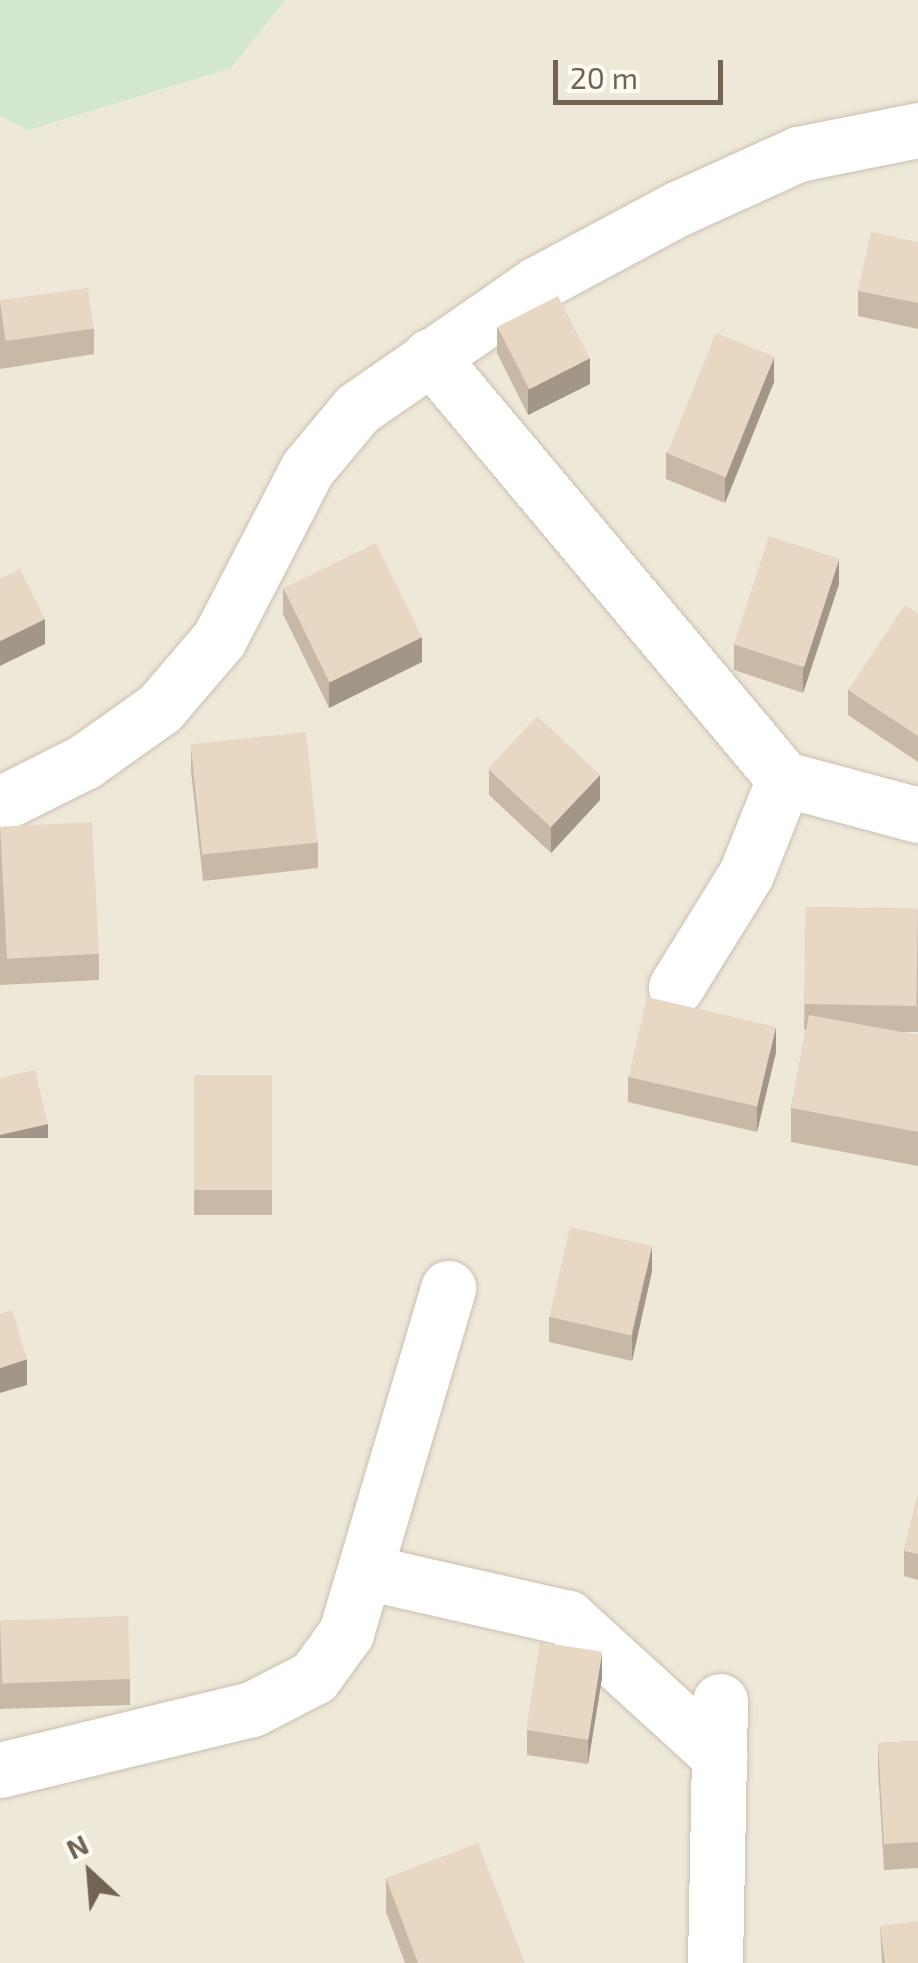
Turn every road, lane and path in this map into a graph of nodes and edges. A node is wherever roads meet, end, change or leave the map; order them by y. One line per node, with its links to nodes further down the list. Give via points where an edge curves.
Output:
1 (918, 130): 2 (street, via 798,154 677,209 537,284)
2 (430, 356): 3 (street); 4 (street, via 357,409 307,469 219,639 160,708 84,762)
3 (784, 779): 5 (street); 6 (street, via 746,874)
4 (0, 804)
5 (918, 815)
6 (676, 987)
7 (448, 1288): 8 (street)
8 (366, 1572): 10 (street, via 568,1618); 11 (street, via 346,1633 314,1677 252,1709)
9 (720, 1700): 10 (street)
10 (719, 1756): 12 (street)
11 (0, 1770)
12 (715, 1963)

